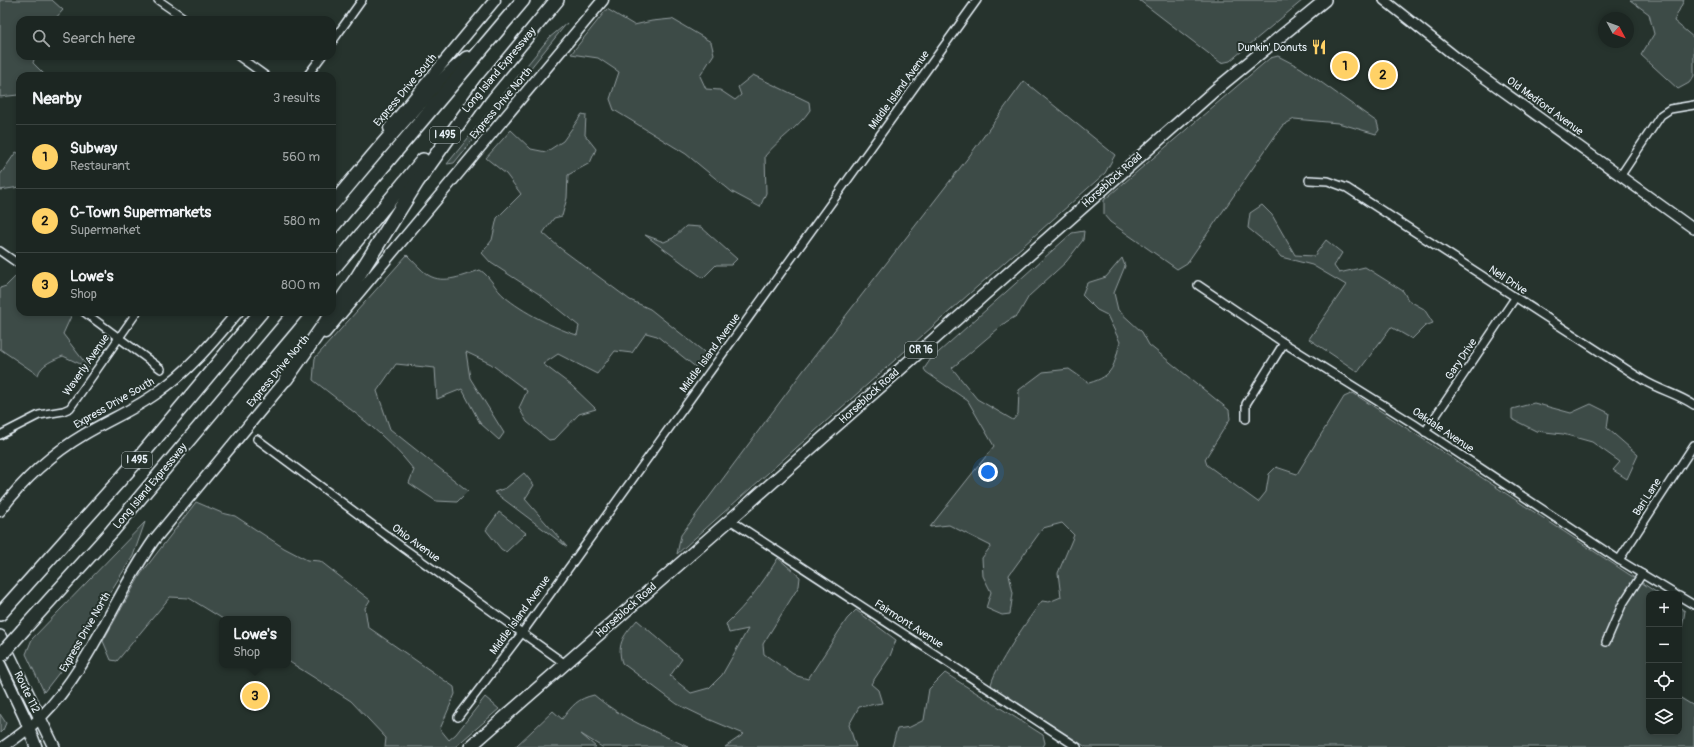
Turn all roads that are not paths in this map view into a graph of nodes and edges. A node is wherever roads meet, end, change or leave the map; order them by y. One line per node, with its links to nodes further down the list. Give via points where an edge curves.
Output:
1 (159, 0): 10 (street)
2 (362, 0): 12 (street)
3 (495, 0): 21 (main road, Express Drive South)
4 (523, 0): 11 (highway, I 495)
5 (557, 0): 17 (highway, Long Island Expressway / I 495)
6 (603, 0): 40 (main road, Express Drive North)
7 (977, 0): 55 (street, Middle Island Avenue)
8 (1325, 0): 48 (main road, Horseblock Road / CR 16, via 1202,100)
9 (1384, 0): 19 (street, Old Medford Avenue, via 1461,61)
10 (181, 16)
11 (497, 32): 22 (highway, via 442,81); 23 (highway, I 495)
12 (336, 36)
13 (244, 60): 15 (street)
14 (319, 60): 16 (street)
15 (260, 72)
16 (310, 72)
17 (486, 85): 27 (highway, Long Island Expressway / I 495); 30 (highway, via 417,182)
18 (1694, 105): 19 (street, via 1675,108 1661,115)
19 (1621, 175): 24 (street, Old Medford Avenue)
20 (1309, 180): 29 (street, Neil Drive, via 1328,181 1347,188)
21 (336, 191)
22 (336, 200)
23 (336, 222)
24 (1694, 229)
25 (0, 251): 26 (street)
26 (16, 263)
27 (336, 265)
28 (1198, 285): 38 (street, Oakdale Avenue)
29 (1515, 298): 41 (street, Neil Drive, via 1656,388); 43 (street, Gary Drive)
30 (336, 307)
31 (89, 316): 37 (street)
32 (134, 316): 37 (street, Waverly Avenue)
33 (235, 316): 47 (main road, Express Drive South, via 198,359 172,382 143,403 55,454 25,480)
34 (258, 316): 54 (highway, I 495, via 135,463)
35 (293, 316): 58 (highway, Long Island Expressway / I 495, bridge, via 112,531)
36 (330, 316): 40 (highway)
37 (118, 338): 39 (street); 44 (street, Waverly Avenue, via 70,408 39,415)
38 (1284, 343): 42 (street, via 1246,404); 43 (street, Oakdale Avenue)
39 (160, 369)
40 (286, 379): 62 (main road, Express Drive North, via 154,540 136,566 85,659)
41 (1694, 405)
42 (1246, 419)
43 (1425, 432): 49 (street, Oakdale Avenue)
44 (0, 435)
45 (257, 439): 55 (street, Ohio Avenue)
46 (1694, 445): 49 (street, Bari Lane)
47 (0, 511)
48 (730, 520): 59 (main road, Horseblock Road / CR 16); 68 (street, Fairmont Avenue)
49 (1619, 560): 50 (street, Oakdale Avenue)
50 (1642, 574): 51 (street, Oakdale Avenue); 57 (street, via 1622,605)
51 (1670, 591)
52 (1682, 598): 53 (street)
53 (1694, 605)
54 (0, 614)
55 (522, 633): 59 (street, Ohio Avenue); 61 (street, Middle Island Avenue)
56 (0, 636): 62 (main road, Route 112)
57 (1606, 642)
58 (0, 656)
59 (564, 663): 67 (main road, Horseblock Road / CR 16)
60 (0, 665): 63 (main road, Route 112)
61 (458, 717)
62 (40, 718): 63 (main road, Express Drive North); 66 (main road, Route 112)
63 (28, 728): 64 (main road, Express Drive North); 65 (main road, Route 112)
64 (3, 747)
65 (36, 747)
66 (54, 747)
67 (470, 747)
68 (1077, 747)

